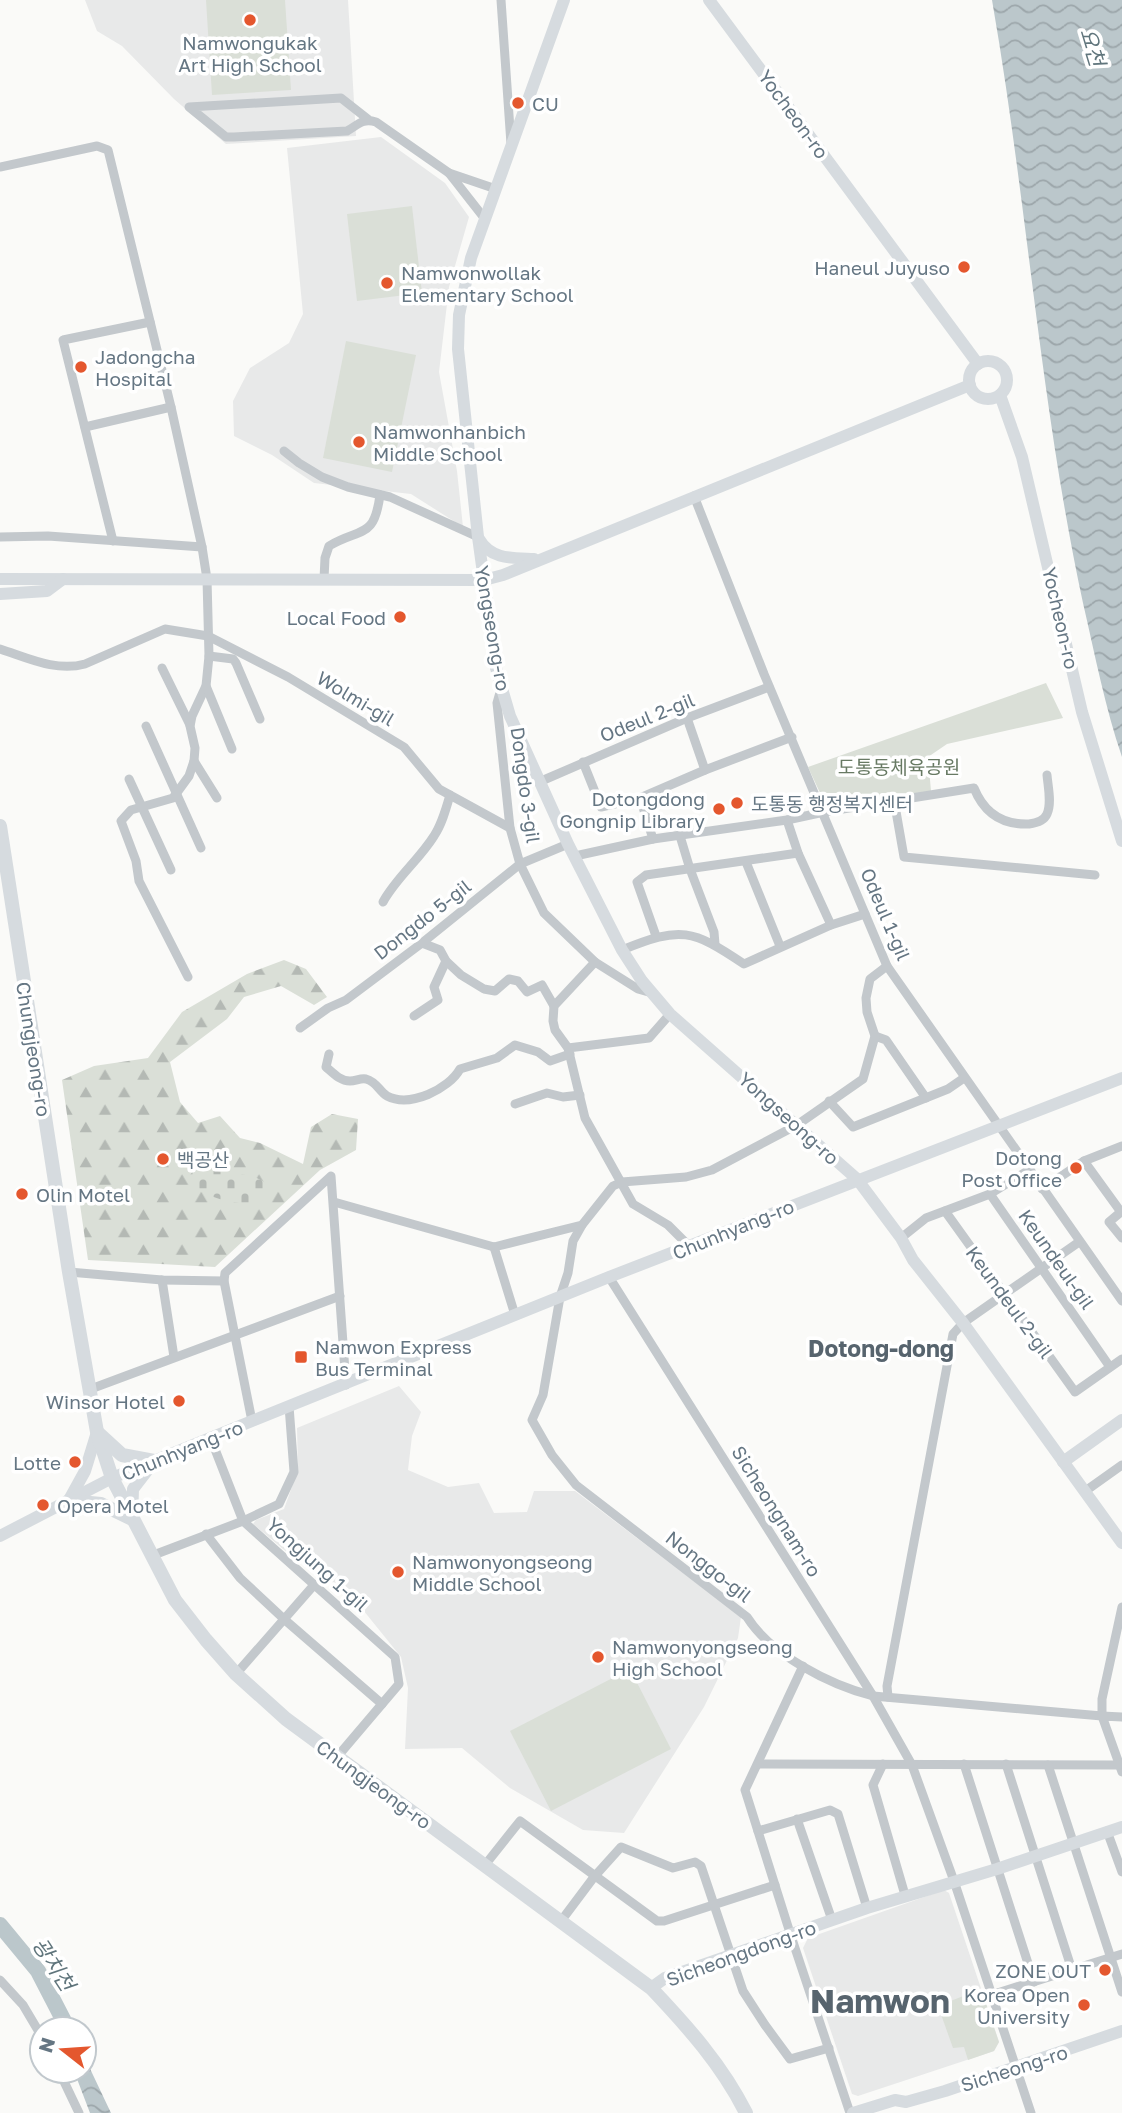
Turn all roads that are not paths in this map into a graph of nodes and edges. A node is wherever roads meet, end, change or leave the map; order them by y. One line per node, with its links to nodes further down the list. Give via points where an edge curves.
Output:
1 (501, 0): 5 (street)
2 (564, 0): 5 (street, Yongseong-ro)
3 (709, 0): 11 (street, Yocheon-ro)
4 (369, 120): 4 (street, via 341,98 190,107 226,136 234,137 347,131); 7 (street)
5 (511, 145): 8 (street, Yongseong-ro)
6 (0, 167): 10 (street, via 97,146 108,150)
7 (449, 173): 8 (street); 9 (street)
8 (496, 189): 9 (street, Yongseong-ro)
9 (485, 219): 20 (street, Yongseong-ro, via 463,289 458,349)
10 (150, 322): 14 (street); 15 (street, via 63,340)
11 (978, 364): 12 (street, via 970,373); 13 (street, Yocheon-ro, via 990,360 1006,371 1007,384)
12 (970, 385): 13 (street, via 982,398); 18 (street)
13 (999, 395): 63 (street, Yocheon-ro, via 1022,457 1082,712)
14 (171, 407): 15 (street); 22 (street)
15 (85, 427): 21 (street)
16 (284, 451): 17 (street, via 322,477)
17 (380, 495): 20 (street); 29 (street, via 374,523 328,546)
18 (694, 496): 23 (street); 37 (street, Odeul 1-gil)
19 (0, 537): 21 (street)
20 (478, 537): 23 (street, via 483,546 502,557); 30 (street, Yongseong-ro)
21 (113, 541): 22 (street)
22 (202, 547): 28 (street)
23 (538, 559): 30 (street)
24 (0, 570): 26 (street)
25 (0, 579): 26 (street)
26 (28, 579): 27 (street)
27 (63, 579): 28 (street); 31 (street, via 47,591)
28 (207, 579): 29 (street); 32 (street)
29 (324, 579): 30 (street)
30 (484, 580): 38 (street, Yongseong-ro)
31 (0, 594)
32 (208, 636): 33 (street, Wolmi-gil, via 165,629 72,668); 34 (street); 52 (street, Wolmi-gil, via 288,677 404,747 439,789)
33 (0, 649)
34 (209, 656): 36 (street); 39 (street, via 233,659)
35 (162, 668): 42 (street)
36 (206, 686): 42 (street); 44 (street)
37 (769, 687): 40 (street, Odeul 2-gil); 43 (street, Odeul 1-gil)
38 (501, 689): 50 (street, Yongseong-ro); 60 (street, Dongdo 3-gil, via 498,703)
39 (260, 719)
40 (687, 719): 46 (street, Odeul 2-gil); 47 (street)
41 (146, 726): 51 (street)
42 (190, 726): 45 (street)
43 (792, 737): 47 (street); 57 (street, Odeul 1-gil)
44 (232, 749)
45 (194, 761): 51 (street, via 190,776); 53 (street)
46 (583, 762): 50 (street, Odeul 2-gil); 54 (street, via 601,807)
47 (705, 770): 54 (street)
48 (1047, 775): 55 (street, Dongdo 5-gil, via 1047,815 1033,824 1002,821 980,803 974,788)
49 (129, 779): 56 (street)
50 (539, 782): 65 (street, Yongseong-ro)
51 (176, 793): 56 (street, via 165,802); 64 (street)
52 (450, 795): 60 (street, Wolmi-gil); 72 (street, via 434,837)
53 (217, 798)
54 (640, 798): 62 (street)
55 (894, 800): 57 (street, Dongdo 5-gil); 71 (street, via 904,857)
56 (141, 808): 70 (street); 83 (street, via 121,821 139,881)
57 (824, 812): 58 (street, Dongdo 5-gil); 73 (street, Odeul 1-gil)
58 (787, 820): 61 (street, Dongdo 5-gil); 66 (street)
59 (0, 826): 117 (main road, Chungjeong-ro)
60 (510, 828): 68 (street, Dongdo 3-gil)
61 (680, 836): 62 (street, Dongdo 5-gil); 69 (street)
62 (653, 839): 65 (street, Dongdo 5-gil)
63 (1122, 841)
64 (201, 848)
65 (572, 850): 68 (street, Dongdo 5-gil); 79 (street, Yongseong-ro)
66 (798, 853): 67 (street); 74 (street)
67 (746, 862): 69 (street); 78 (street)
68 (520, 864): 76 (street, Dongdo 5-gil); 81 (street, Dongdo 3-gil, via 544,913)
69 (690, 869): 75 (street, via 646,875 637,882); 77 (street)
70 (171, 870)
71 (1095, 874)
72 (383, 902)
73 (865, 914): 74 (street); 82 (street, Odeul 1-gil)
74 (831, 925): 78 (street)
75 (656, 936): 77 (street, via 693,934); 79 (street)
76 (422, 943): 80 (street, via 440,950); 88 (street, Dongdo 5-gil)
77 (715, 944): 78 (street, via 744,964)
78 (780, 946)
79 (622, 950): 84 (street, Yongseong-ro)
80 (446, 961): 85 (street, via 484,989 495,991 509,979 518,981 527,992 542,985); 87 (street, via 434,987 438,1000)
81 (594, 962): 84 (street, Dongdo 3-gil); 85 (street)
82 (887, 966): 89 (street, via 870,979 866,998); 92 (street, Odeul 1-gil)
83 (187, 977)
84 (652, 993): 86 (street, Yongseong-ro)
85 (554, 1006): 90 (street, via 555,1030)
86 (670, 1014): 90 (street, via 649,1038); 98 (street, Yongseong-ro)
87 (414, 1016)
88 (300, 1028)
89 (875, 1036): 95 (street, via 886,1040); 96 (street, via 863,1079)
90 (569, 1051): 91 (street, via 550,1061 515,1045 496,1058 460,1069 454,1080 441,1088 397,1099 362,1078 342,1080 326,1067); 94 (street)
91 (329, 1054)
92 (964, 1078): 95 (street); 99 (street, Odeul 1-gil)
93 (1122, 1078): 99 (street, Chunhyang-ro)
94 (580, 1095): 97 (street, via 547,1093); 104 (street, via 585,1118)
95 (926, 1098): 96 (street, via 853,1127)
96 (829, 1101): 98 (street)
97 (514, 1104)
98 (797, 1125): 103 (street, Yongseong-ro); 104 (street, via 712,1170 686,1177)
99 (999, 1126): 102 (street, Keundeul-gil); 103 (street, Chunhyang-ro)
100 (1122, 1146): 101 (street)
101 (1084, 1161): 105 (street); 109 (street)
102 (1029, 1170): 105 (street, Keundeul-gil); 106 (street)
103 (858, 1179): 111 (street, Yongseong-ro); 114 (street, Chunhyang-ro)
104 (622, 1182): 110 (street, Nonggo-gil, via 613,1186); 114 (street, via 633,1204 668,1225)
105 (1042, 1189): 113 (street, Keundeul-gil)
106 (990, 1194): 108 (street); 116 (street, Keundeul-gil)
107 (334, 1202): 115 (street); 120 (street, via 331,1176 225,1273); 121 (street)
108 (946, 1211): 111 (street, via 926,1218); 122 (street, Keundeul 2-gil)
109 (1121, 1212): 112 (street, via 1109,1222)
110 (582, 1225): 115 (street); 123 (street, Nonggo-gil, via 573,1241)
111 (901, 1238): 126 (street, Yongseong-ro)
112 (1122, 1238)
113 (1079, 1242): 116 (street); 124 (street, Keundeul-gil)
114 (689, 1246): 118 (street, Chunhyang-ro)
115 (494, 1247): 125 (street)
116 (1042, 1268): 122 (street); 130 (street, Keundeul-gil)
117 (69, 1272): 119 (street); 132 (main road, Chungjeong-ro)
118 (609, 1277): 123 (street, Chunhyang-ro); 155 (street, Sicheongnam-ro)
119 (162, 1280): 120 (street); 128 (street)
120 (224, 1281): 127 (street, Chunhyang-ro)
121 (340, 1296): 127 (street); 131 (street)
122 (1005, 1296): 126 (street); 130 (street, Keundeul 2-gil, via 1075,1392)
123 (561, 1297): 125 (street, Chunhyang-ro); 153 (street, Nonggo-gil, via 543,1395 532,1420 552,1455 576,1485)
124 (1122, 1301)
125 (516, 1315): 131 (street, Chunhyang-ro)
126 (963, 1323): 139 (street, Yongseong-ro); 156 (street, via 953,1334)
127 (233, 1336): 128 (street); 135 (street, Chunhyang-ro)
128 (174, 1357): 132 (street)
129 (1122, 1359): 130 (street)
130 (1111, 1367)
131 (346, 1385): 133 (street, Chunhyang-ro)
132 (88, 1390): 136 (main road, Chungjeong-ro)
133 (289, 1406): 135 (street, Chunhyang-ro); 145 (street, via 294,1472 279,1504)
134 (1122, 1420): 139 (street)
135 (251, 1421): 137 (street, Chunhyang-ro)
136 (97, 1432): 138 (main road, via 122,1455); 141 (main road, Chungjeong-ro); 143 (street, via 85,1471)
137 (211, 1439): 138 (street, Chunhyang-ro); 145 (street, Yongjung 1-gil)
138 (154, 1461): 141 (street, Chunhyang-ro); 144 (street, via 133,1489)
139 (1063, 1462): 142 (street, Yongseong-ro)
140 (1120, 1470): 142 (street)
141 (112, 1479): 143 (street, Chunhyang-ro); 144 (main road, Chungjeong-ro)
142 (1084, 1492): 148 (street, Yongseong-ro)
143 (69, 1500): 144 (main road, via 101,1504); 147 (street, Chunhyang-ro)
144 (132, 1519): 149 (main road, Chungjeong-ro)
145 (243, 1521): 146 (street); 150 (street, Yongjung 1-gil)
146 (206, 1534): 149 (street); 152 (street, via 240,1578)
147 (0, 1536)
148 (1122, 1543)
149 (151, 1556): 154 (main road, Chungjeong-ro, via 175,1600)
150 (314, 1585): 152 (street); 157 (street, Yongjung 1-gil, via 395,1657 399,1684)
151 (1122, 1606): 158 (street)
152 (285, 1620): 154 (street); 157 (street)
153 (803, 1666): 155 (street, Nonggo-gil, via 846,1689); 161 (street)
154 (236, 1674): 160 (main road, Chungjeong-ro)
155 (873, 1696): 156 (street, Nonggo-gil); 165 (street, Sicheongnam-ro)
156 (888, 1698): 158 (street, Nonggo-gil)
157 (382, 1704): 160 (street, Yongjung 1-gil)
158 (1102, 1716): 159 (street, Nonggo-gil); 167 (street)
159 (1122, 1717)
160 (337, 1757): 174 (main road, Chungjeong-ro)
161 (758, 1764): 162 (street); 170 (street, via 745,1790)
162 (883, 1764): 165 (street); 180 (street, via 873,1785)
163 (964, 1764): 164 (street); 165 (street); 175 (street)
164 (1006, 1764): 166 (street); 173 (street)
165 (912, 1765): 178 (street, Sicheongnam-ro)
166 (1048, 1765): 167 (street); 172 (street)
167 (1121, 1769)
168 (797, 1819): 170 (street); 182 (street, via 830,1810 838,1814); 183 (street, Sicheongdong-ro)
169 (1122, 1827): 171 (street, Sicheongdong-ro)
170 (758, 1831): 179 (street)
171 (1107, 1831): 172 (street, Sicheongdong-ro); 176 (street)
172 (1074, 1842): 173 (street, Sicheongdong-ro); 188 (street)
173 (1035, 1856): 175 (street, Sicheongdong-ro); 189 (street)
174 (485, 1865): 177 (street, via 520,1821); 184 (main road, Chungjeong-ro)
175 (997, 1869): 178 (street, Sicheongdong-ro); 191 (street)
176 (1122, 1872)
177 (594, 1877): 181 (street, via 657,1921); 181 (street, via 621,1847 673,1868 695,1862 701,1866); 184 (street)
178 (954, 1881): 180 (street, Sicheongdong-ro); 194 (street, Sicheongnam-ro)
179 (775, 1885): 181 (street); 185 (street)
180 (905, 1895): 182 (street, Sicheongdong-ro)
181 (714, 1905): 187 (street)
182 (867, 1908): 183 (street, Sicheongdong-ro)
183 (832, 1920): 185 (street, Sicheongdong-ro)
184 (561, 1921): 192 (main road, Chungjeong-ro)
185 (790, 1936): 187 (street, Sicheongdong-ro); 197 (street)
186 (1122, 1954): 188 (street)
187 (732, 1955): 192 (street, Sicheongdong-ro, via 665,1978); 197 (street, via 743,1991 790,2059)
188 (1111, 1957): 189 (street); 193 (street)
189 (1072, 1970): 191 (street)
190 (0, 1980): 195 (street)
191 (1034, 1982): 194 (street)
192 (652, 1988): 202 (main road, Chungjeong-ro, via 694,2033)
193 (1122, 1992)
194 (991, 1995): 198 (street, Sicheongnam-ro)
195 (29, 2015)
196 (1122, 2031): 198 (street, Sicheong-ro)
197 (829, 2048): 203 (street)
198 (1017, 2067): 200 (street, Sicheong-ro); 204 (street, Sicheongnam-ro)
199 (66, 2085): 201 (street)
200 (902, 2108): 203 (street, Sicheong-ro, via 895,2100)
201 (79, 2113)
202 (746, 2113)
203 (852, 2113)
204 (1031, 2113)

